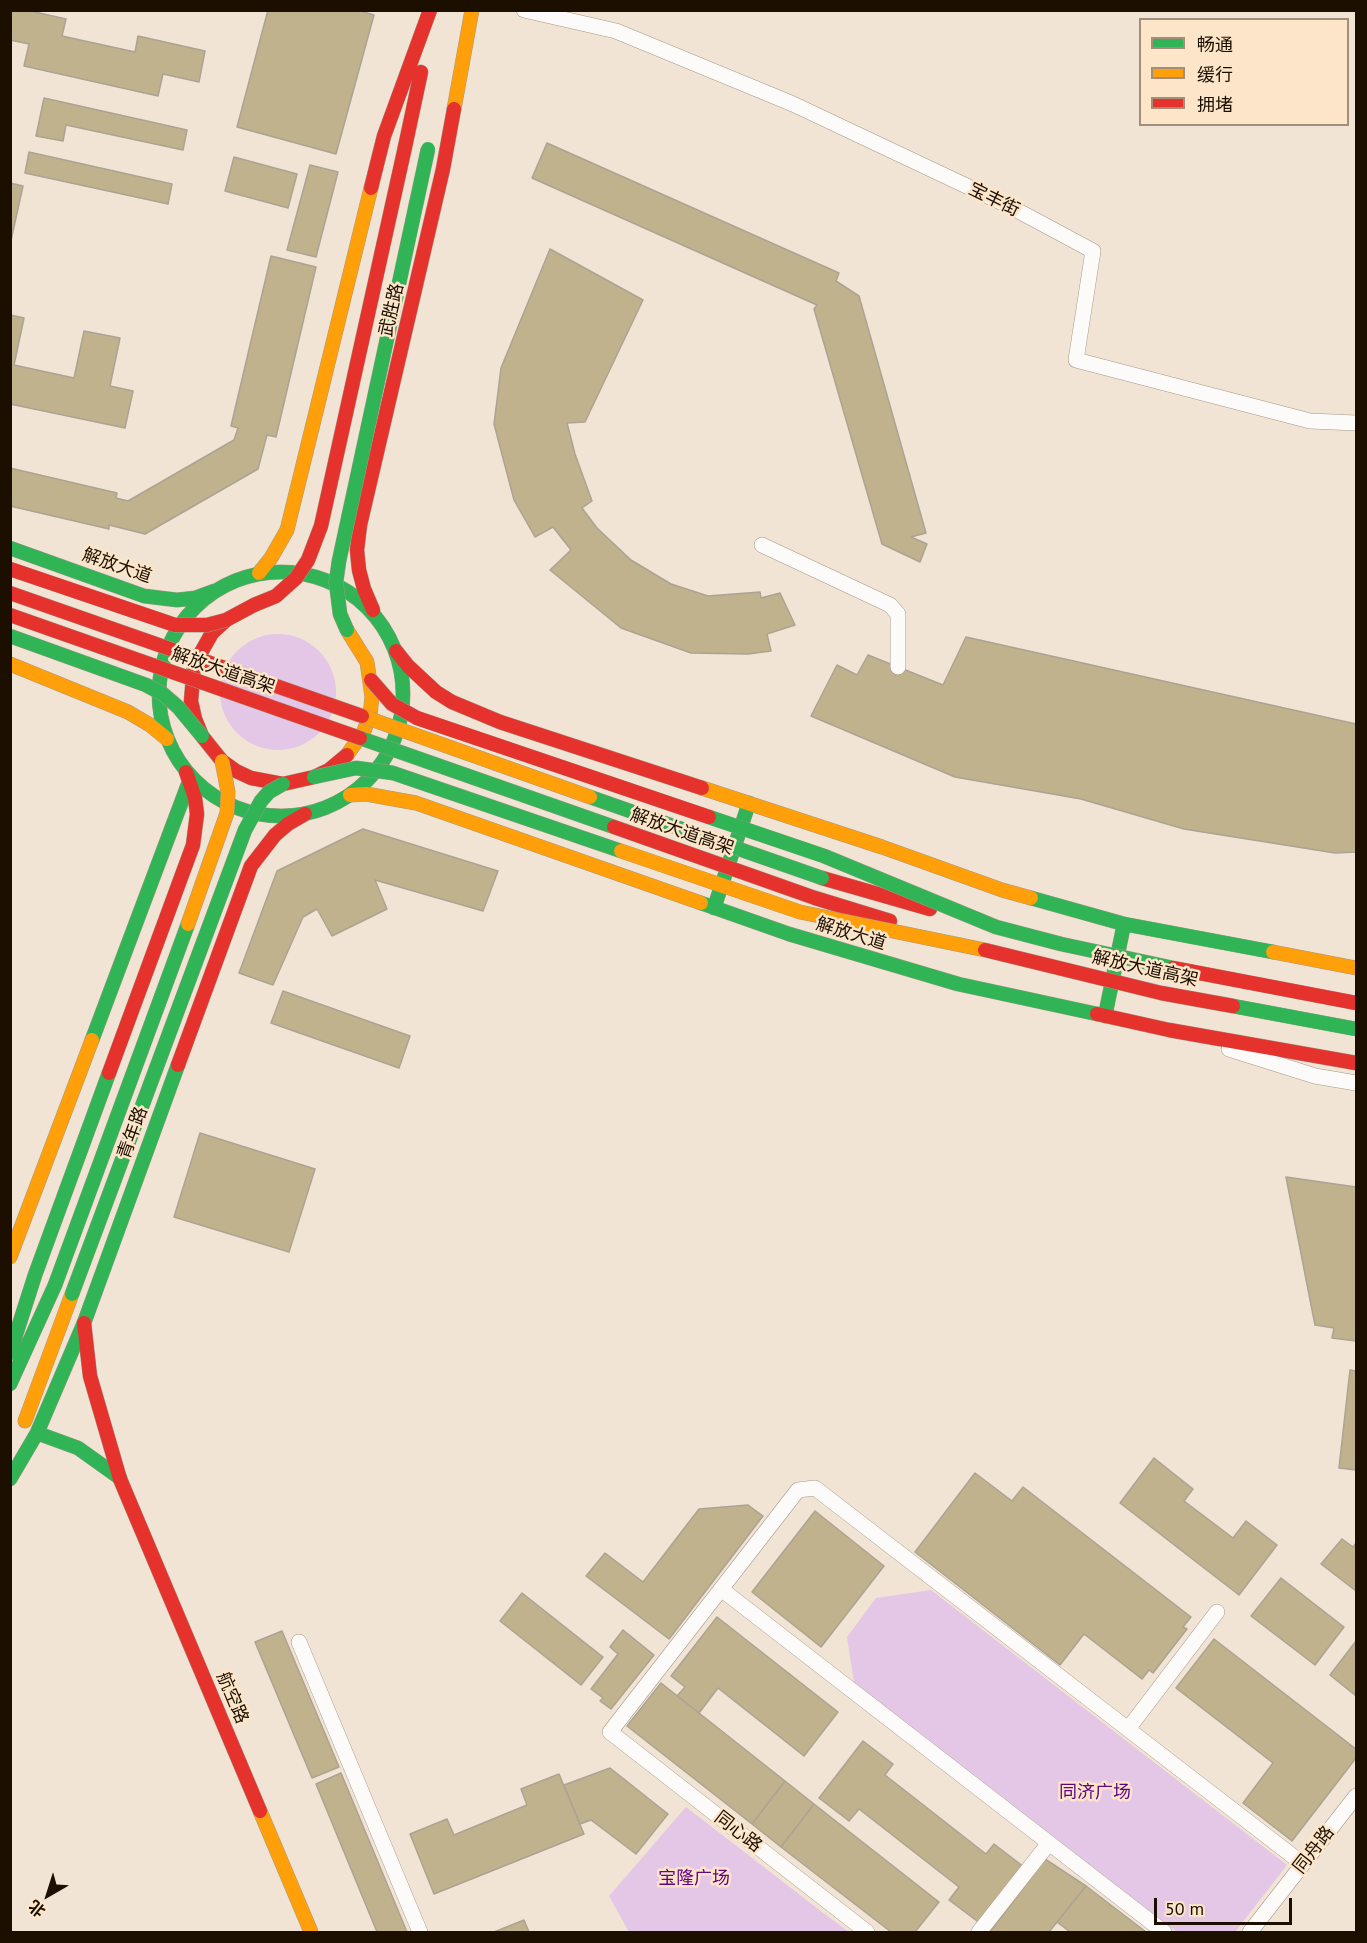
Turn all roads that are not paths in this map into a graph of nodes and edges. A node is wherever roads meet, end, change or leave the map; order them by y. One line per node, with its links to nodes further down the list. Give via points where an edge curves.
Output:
1 (432, 10): 10 (main road, via 384,136 294,510 280,544); 15 (main road, bridge, via 321,526 296,578 286,588)
2 (472, 10): 4 (main road); 14 (main road, 武胜路, via 443,169 360,525 359,570)
3 (524, 10): 6 (street, 宝丰街, via 616,31 794,104 1011,207 1093,252 1076,360 1310,421)
4 (438, 117)
5 (430, 144): 20 (main road, bridge, via 336,582 340,614 367,662)
6 (1356, 423)
7 (762, 545): 19 (street, via 890,605 898,614)
8 (10, 548): 11 (main road, 解放大道, via 144,596 177,600)
9 (10, 569): 15 (main road, bridge, via 175,625 200,626)
10 (259, 573): 11 (main road); 14 (main road, via 296,572 318,577 358,598)
11 (214, 591): 22 (main road, via 184,619 163,661 160,715)
12 (10, 593): 32 (main road, 解放大道高架, bridge, via 822,878)
13 (10, 615): 33 (main road, 解放大道高架, bridge, via 815,898)
14 (375, 615): 17 (main road)
15 (226, 620): 21 (main road, bridge, via 202,648 190,683 193,710)
16 (10, 636): 21 (main road, bridge, via 147,685 178,707)
17 (396, 651): 27 (main road, via 404,692 397,735 377,771); 28 (main road, via 422,679 452,702 500,722)
18 (10, 664): 22 (main road, via 128,712)
19 (898, 667)
20 (371, 680): 25 (main road, bridge, via 370,715 364,731 343,759); 32 (main road, bridge, via 392,704 417,718 824,856)
21 (202, 736): 23 (main road)
22 (167, 738): 24 (main road)
23 (222, 761): 26 (main road, via 251,778); 44 (main road, bridge, via 228,792 222,831 54,1285)
24 (187, 776): 29 (main road, via 229,804 255,813); 41 (main road, via 170,837); 43 (main road, via 197,814 193,845)
25 (314, 777): 26 (main road); 33 (main road, bridge, via 356,768 393,773 800,912)
26 (283, 784): 46 (main road, bridge, via 261,801 245,830)
27 (350, 795): 29 (main road); 30 (main road, 解放大道, via 416,803)
28 (749, 803): 30 (main road); 31 (main road, via 1002,890)
29 (305, 814): 42 (main road, 青年路, via 275,835 244,882)
30 (714, 908): 36 (main road, 解放大道, via 947,981)
31 (1124, 924): 34 (main road); 36 (main road)
32 (996, 927): 35 (main road, 解放大道高架, bridge, via 1164,966)
33 (969, 946): 37 (main road, 解放大道高架, bridge, via 1161,993)
34 (1356, 968)
35 (1356, 1003)
36 (1104, 1016): 38 (main road, 解放大道)
37 (1356, 1029)
38 (1169, 1030): 39 (main road, 解放大道); 40 (street, via 1315,1076)
39 (1356, 1063)
40 (1356, 1083)
41 (10, 1257)
42 (84, 1323): 45 (main road, 青年路); 48 (main road, 航空路, via 90,1376)
43 (10, 1353)
44 (10, 1384)
45 (37, 1433): 47 (main road, 青年路); 48 (main road, 航空路, via 78,1448)
46 (10, 1460)
47 (10, 1479)
48 (120, 1479): 56 (main road, 航空路)
49 (721, 1589): 52 (street, via 798,1490 815,1488); 54 (street); 58 (street, 同心路, via 609,1732)
50 (1217, 1612): 52 (street)
51 (298, 1642): 57 (street)
52 (1128, 1729): 55 (street)
53 (1356, 1796): 55 (street, 同舟路)
54 (1049, 1843): 59 (street); 60 (street)
55 (1303, 1864): 61 (street, 同舟路)
56 (311, 1932)
57 (420, 1932)
58 (867, 1932)
59 (979, 1932)
60 (1164, 1932)
61 (1250, 1932)

